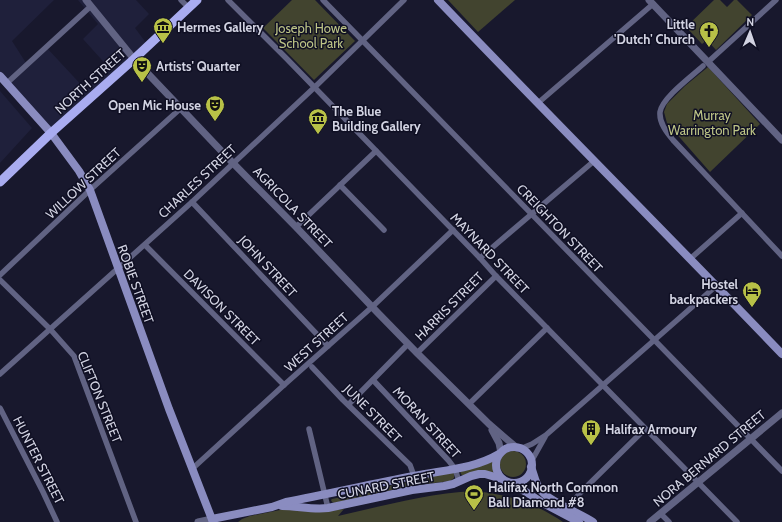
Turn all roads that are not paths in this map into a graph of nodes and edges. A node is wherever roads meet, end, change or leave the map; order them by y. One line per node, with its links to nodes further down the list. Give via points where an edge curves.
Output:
1 (86, 0): 10 (street, AGRICOLA STREET)
2 (181, 0): 11 (street)
3 (197, 0): 11 (main road, NORTH STREET)
4 (228, 0): 17 (street, MAYNARD STREET)
5 (323, 0): 12 (street, CREIGHTON STREET)
6 (404, 0): 12 (street, CHARLES STREET)
7 (438, 0): 18 (main road)
8 (776, 0): 14 (street)
9 (651, 2): 14 (street); 18 (street)
10 (91, 6): 13 (street, AGRICOLA STREET); 16 (street)
11 (188, 8): 13 (main road, NORTH STREET)
12 (363, 41): 17 (street, CHARLES STREET); 30 (street, CREIGHTON STREET)
13 (134, 59): 19 (street, AGRICOLA STREET); 20 (main road, NORTH STREET)
14 (706, 64): 21 (street); 29 (street, via 663,105 660,113 662,124 665,131 694,164)
15 (0, 76): 16 (main road, ROBIE STREET)
16 (7, 83): 20 (main road, ROBIE STREET)
17 (314, 87): 22 (street, MAYNARD STREET); 24 (street, CHARLES STREET)
18 (538, 103): 23 (main road)
19 (181, 108): 24 (street, AGRICOLA STREET); 27 (street, WILLOW STREET)
20 (51, 133): 25 (main road, NORTH STREET); 27 (main road, ROBIE STREET)
21 (782, 140)
22 (376, 151): 26 (street); 33 (street, MAYNARD STREET)
23 (594, 161): 30 (street); 37 (main road)
24 (233, 163): 28 (street, CHARLES STREET); 31 (street, AGRICOLA STREET)
25 (1, 179)
26 (340, 185): 31 (street); 32 (street)
27 (90, 190): 38 (main road, ROBIE STREET); 39 (street, WILLOW STREET)
28 (192, 202): 34 (street, CHARLES STREET); 48 (street, JOHN STREET)
29 (742, 214): 35 (street); 37 (street)
30 (531, 215): 36 (street); 46 (street, CREIGHTON STREET)
31 (296, 227): 43 (street, AGRICOLA STREET)
32 (384, 230)
33 (453, 230): 36 (street, MAYNARD STREET); 43 (street, WEST STREET)
34 (145, 245): 38 (street, CHARLES STREET); 54 (street, DAVISON STREET)
35 (782, 256)
36 (480, 258): 40 (street, MAYNARD STREET)
37 (690, 259): 42 (main road)
38 (118, 268): 45 (street, CHARLES STREET); 69 (main road, ROBIE STREET)
39 (0, 275)
40 (496, 276): 44 (street, MAYNARD STREET); 49 (street, HARRIS STREET)
41 (0, 280): 45 (street, CLIFTON STREET)
42 (716, 286): 46 (street); 50 (main road)
43 (372, 307): 47 (street, AGRICOLA STREET); 48 (street, WEST STREET)
44 (547, 328): 55 (street, MAYNARD STREET); 57 (street)
45 (50, 329): 52 (street, CHARLES STREET); 83 (street, CLIFTON STREET, via 74,356)
46 (654, 340): 55 (street); 64 (street, CREIGHTON STREET)
47 (408, 344): 49 (street, AGRICOLA STREET); 53 (street)
48 (328, 346): 54 (street, WEST STREET)
49 (417, 353): 57 (street, AGRICOLA STREET)
50 (782, 354)
51 (312, 367): 56 (street, JUNE STREET)
52 (0, 374)
53 (373, 380): 56 (street); 68 (street, MORAN STREET)
54 (284, 386): 69 (street, WEST STREET)
55 (603, 386): 62 (street, MAYNARD STREET); 63 (street)
56 (348, 404): 71 (street, JUNE STREET, via 410,465)
57 (469, 404): 60 (street, AGRICOLA STREET)
58 (0, 408): 82 (street, HUNTER STREET)
59 (782, 413): 64 (street, NORA BERNARD STREET)
60 (489, 424): 65 (street, AGRICOLA STREET); 66 (street, AGRICOLA STREET, via 499,443)
61 (309, 429): 75 (street)
62 (645, 429): 74 (street, MAYNARD STREET); 78 (street, via 580,493)
63 (546, 435): 65 (street, via 532,444); 67 (street)
64 (751, 439): 70 (street, CREIGHTON STREET); 74 (street, NORA BERNARD STREET)
65 (518, 448): 66 (main road, via 505,449); 67 (main road, via 529,456)
66 (500, 454): 68 (main road, CUNARD STREET, via 484,462); 73 (main road, via 496,467 499,476)
67 (531, 464): 73 (main road, via 526,479 518,483); 78 (main road, via 543,493)
68 (455, 468): 71 (main road, CUNARD STREET); 72 (street, MORAN STREET)
69 (192, 469): 81 (main road, ROBIE STREET)
70 (782, 471)
71 (414, 476): 75 (main road, CUNARD STREET)
72 (459, 481): 73 (main road, CUNARD STREET, via 479,474); 77 (main road, CUNARD STREET)
73 (505, 481): 86 (main road, CUNARD STREET)
74 (698, 483): 80 (street, NORA BERNARD STREET); 90 (street, MAYNARD STREET)
75 (325, 494): 76 (main road, CUNARD STREET); 77 (street)
76 (272, 507): 77 (main road, CUNARD STREET); 79 (main road, CUNARD STREET)
77 (328, 508)
78 (569, 508): 87 (main road)
79 (241, 513): 81 (main road, CUNARD STREET); 85 (main road)
80 (661, 514): 88 (street, NORA BERNARD STREET); 89 (street)
81 (213, 520): 84 (street, CUNARD STREET)
82 (57, 522)
83 (136, 522)
84 (198, 522)
85 (233, 522)
86 (579, 522)
87 (593, 522)
88 (650, 522)
89 (669, 522)
90 (737, 522)

